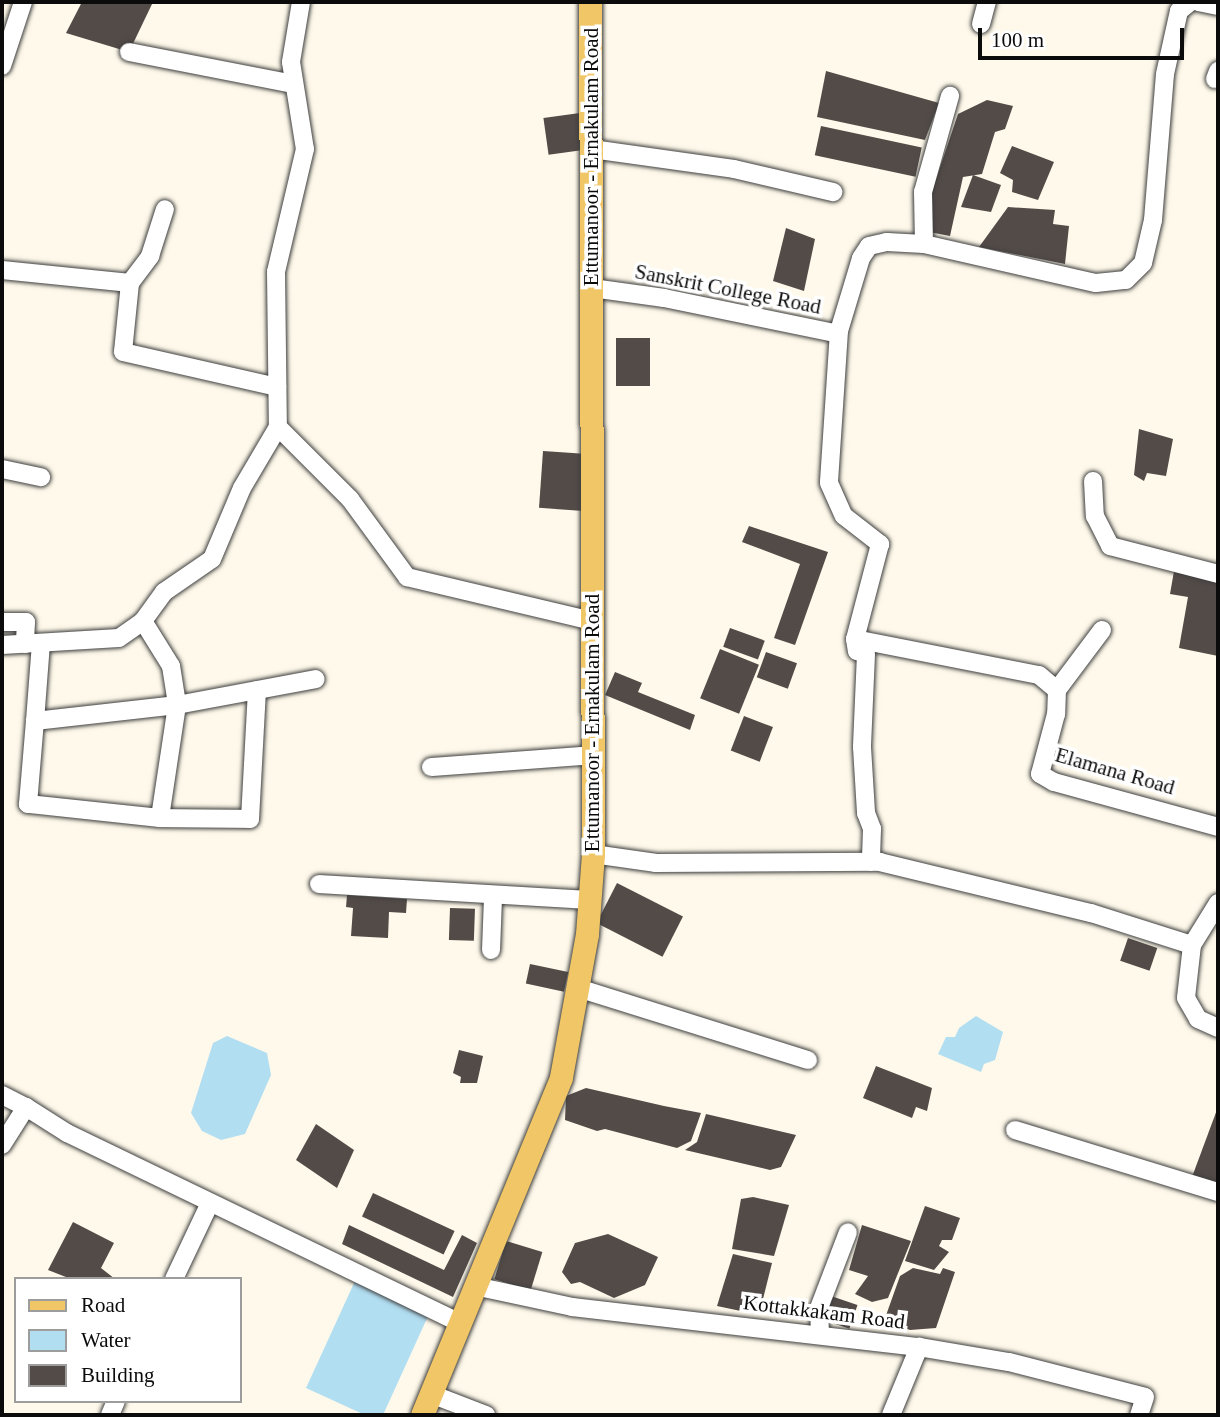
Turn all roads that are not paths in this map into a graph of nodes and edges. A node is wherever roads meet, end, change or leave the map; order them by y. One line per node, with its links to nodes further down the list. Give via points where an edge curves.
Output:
1 (23, 2): 9 (street)
2 (301, 2): 12 (street, via 291,62)
3 (590, 2): 14 (main road, Ettumanoor - Ernakulam Road)
4 (987, 2): 8 (street)
5 (1190, 2): 17 (street, Sanskrit College Road, via 1179,11 1166,74 1153,220 1143,263 1126,280 1096,283)
6 (1199, 2): 7 (street)
7 (1218, 6)
8 (981, 24)
9 (6, 36): 11 (street)
10 (129, 52): 12 (street)
11 (2, 66)
12 (293, 84): 22 (street, via 305,149 276,272)
13 (950, 96): 17 (street, via 923,192)
14 (593, 149): 15 (street, via 733,169); 20 (main road, Ettumanoor - Ernakulam Road)
15 (832, 192)
16 (165, 209): 19 (street, via 150,256)
17 (924, 244): 21 (street, Sanskrit College Road, via 869,246)
18 (2, 270): 19 (street)
19 (130, 283): 22 (street, via 123,352)
20 (592, 288): 21 (street, Sanskrit College Road); 29 (main road, Ettumanoor - Ernakulam Road)
21 (839, 331): 32 (street, via 829,483 844,516 880,544)
22 (277, 387): 23 (street)
23 (278, 427): 28 (street, via 242,488 212,559 164,592); 29 (street, via 350,499 407,578)
24 (2, 469): 25 (street)
25 (41, 477)
26 (1093, 481): 27 (street, via 1095,516 1110,546)
27 (1218, 574)
28 (143, 621): 33 (street, via 119,638); 38 (street, via 171,666)
29 (592, 621): 40 (main road, Ettumanoor - Ernakulam Road)
30 (2, 622): 33 (street, via 26,622)
31 (1102, 630): 37 (street)
32 (855, 639): 37 (street, via 1039,675); 45 (street, via 857,651 866,654 862,747 866,813 872,829)
33 (33, 644): 34 (street); 39 (street)
34 (2, 645)
35 (316, 679): 36 (street)
36 (257, 690): 38 (street); 42 (street, via 250,820)
37 (1057, 690): 43 (street, Elamana Road, via 1056,715 1040,774 1054,782)
38 (177, 705): 39 (street); 42 (street)
39 (35, 721): 42 (street, via 28,804)
40 (593, 755): 41 (street); 44 (main road, Ettumanoor - Ernakulam Road)
41 (432, 767)
42 (160, 818)
43 (1218, 827)
44 (593, 854): 45 (street, via 656,863); 48 (main road, Ettumanoor - Ernakulam Road)
45 (871, 862): 50 (street, via 1091,913)
46 (319, 884): 47 (street)
47 (493, 898): 48 (street); 51 (street)
48 (589, 900): 52 (main road, Ettumanoor - Ernakulam Road)
49 (1218, 903): 50 (street)
50 (1192, 945): 53 (street, via 1186,998 1198,1019)
51 (491, 950)
52 (578, 988): 54 (street); 63 (main road, Ettumanoor - Ernakulam Road, via 561,1077)
53 (1218, 1028)
54 (808, 1060)
55 (2, 1095): 56 (street)
56 (26, 1107): 58 (street); 60 (street, via 67,1133)
57 (1015, 1130): 59 (street)
58 (2, 1145)
59 (1218, 1192)
60 (210, 1203): 62 (street); 64 (street)
61 (848, 1232): 65 (street, via 819,1308)
62 (175, 1277)
63 (475, 1286): 64 (main road, Ettumanoor - Ernakulam Road); 65 (street, Kottakkakam Road, via 572,1307)
64 (460, 1323): 67 (main road, Ettumanoor - Ernakulam Road)
65 (820, 1335): 66 (street, Kottakkakam Road)
66 (919, 1347): 70 (street); 71 (street, Kottakkakam Road, via 1009,1363 1145,1397)
67 (431, 1394): 68 (main road, Ettumanoor - Ernakulam Road); 69 (street)
68 (422, 1415)
69 (486, 1415)
70 (891, 1415)
71 (1139, 1415)

